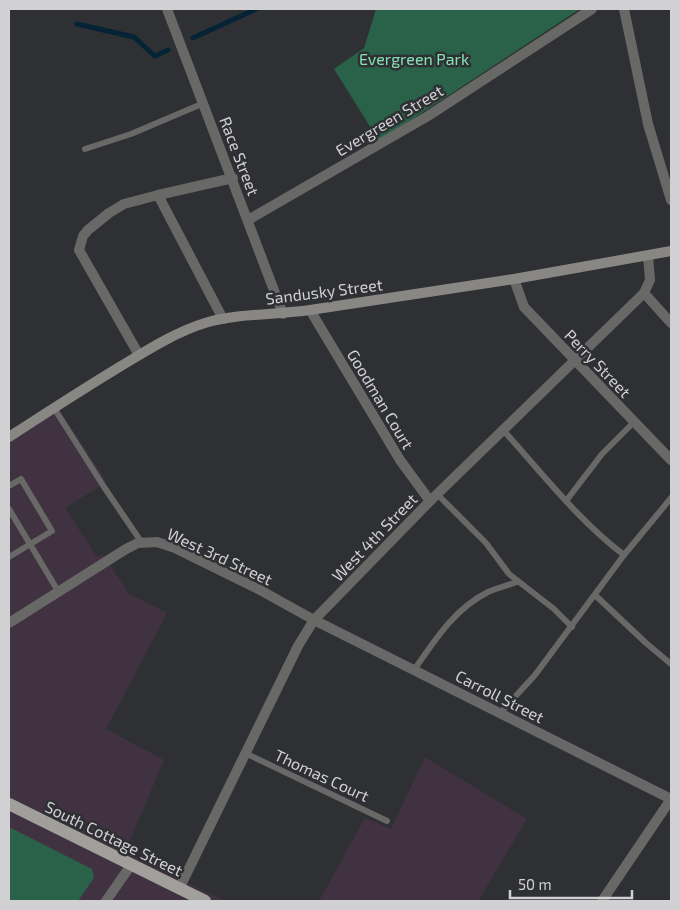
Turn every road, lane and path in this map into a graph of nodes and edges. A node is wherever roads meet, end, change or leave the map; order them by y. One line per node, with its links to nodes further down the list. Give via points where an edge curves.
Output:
1 (167, 9): 4 (street, Race Street)
2 (592, 9): 9 (street, Evergreen Street, via 428,116)
3 (624, 9): 8 (street, via 648,124)
4 (204, 103): 5 (lane, via 131,134); 6 (street, Race Street)
5 (85, 149)
6 (233, 178): 7 (street); 9 (street, Race Street)
7 (158, 195): 16 (street); 18 (street, via 124,204 109,213 88,230 79,250)
8 (671, 200)
9 (248, 220): 15 (street, Race Street)
10 (671, 251): 11 (main road, Sandusky Street)
11 (648, 256): 12 (main road, Sandusky Street); 13 (street, via 650,280)
12 (514, 279): 14 (main road, Sandusky Street); 19 (street, Perry Street, via 524,307)
13 (644, 293): 17 (street); 19 (street, West 4th Street)
14 (310, 310): 15 (main road, Sandusky Street); 26 (street, Goodman Court, via 400,460)
15 (284, 314): 16 (main road, Sandusky Street)
16 (223, 319): 18 (main road, Sandusky Street, via 185,331)
17 (671, 323)
18 (139, 355): 20 (main road, Sandusky Street)
19 (575, 360): 21 (street, Perry Street); 22 (street, West 4th Street)
20 (54, 408): 23 (main road, Sandusky Street); 30 (lane)
21 (634, 422): 24 (street, Perry Street); 28 (lane, via 602,454)
22 (504, 430): 26 (street, West 4th Street); 28 (lane)
23 (9, 438)
24 (671, 460)
25 (9, 486): 31 (lane, via 21,479 52,531)
26 (433, 498): 34 (lane, via 486,543); 37 (street, West 4th Street)
27 (671, 498): 32 (lane)
28 (566, 501): 32 (lane)
29 (9, 509): 31 (lane)
30 (142, 543): 35 (street, West 3rd Street, via 126,548); 37 (street, West 3rd Street, via 158,542 175,548)
31 (29, 544): 33 (lane); 35 (lane)
32 (624, 555): 36 (lane)
33 (9, 557)
34 (517, 582): 39 (lane, via 554,609); 41 (lane, via 490,591 460,611)
35 (58, 591): 38 (street, West 3rd Street)
36 (595, 595): 39 (lane); 40 (lane)
37 (314, 620): 41 (street, Carroll Street); 43 (street, West 4th Street)
38 (9, 623)
39 (572, 627): 42 (lane)
40 (671, 664)
41 (414, 670): 42 (street, Carroll Street)
42 (500, 713): 44 (street, Carroll Street)
43 (245, 754): 46 (lane, Thomas Court); 48 (street, West 4th Street)
44 (671, 799): 51 (street)
45 (9, 804): 47 (main road, South Cottage Street)
46 (388, 821)
47 (131, 865): 48 (main road, South Cottage Street); 49 (street)
48 (179, 888): 50 (main road, South Cottage Street)
49 (106, 901)
50 (205, 901)
51 (602, 901)

